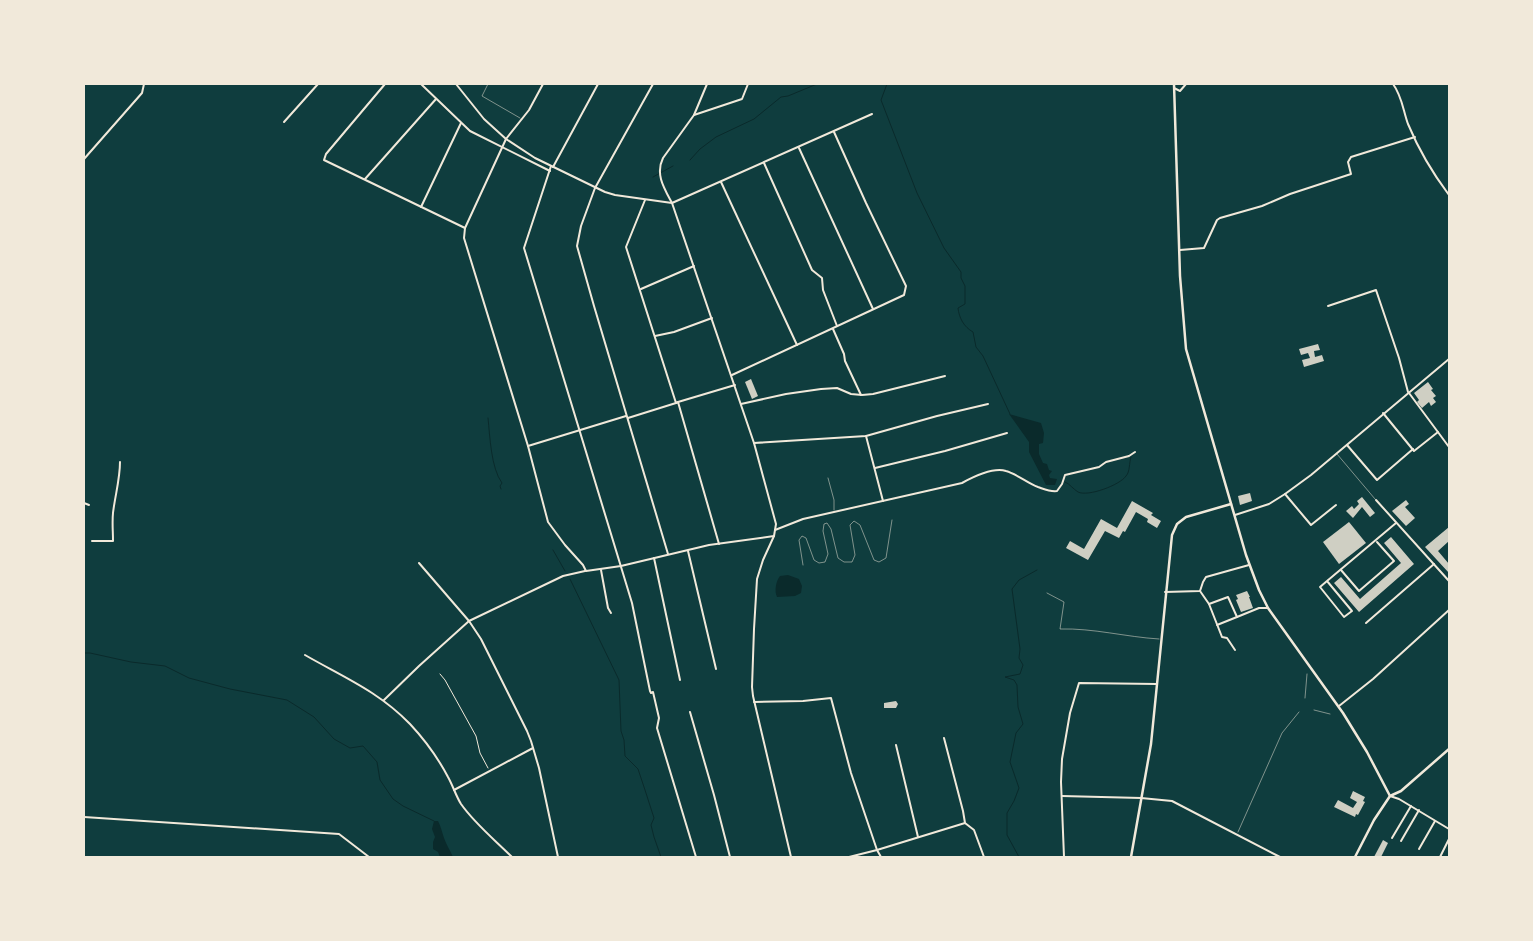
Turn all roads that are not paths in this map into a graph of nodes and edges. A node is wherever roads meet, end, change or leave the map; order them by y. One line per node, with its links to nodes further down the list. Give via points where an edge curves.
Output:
1 (144, 84): 29 (street, via 142,93)
2 (318, 84): 22 (street)
3 (385, 84): 33 (street, via 324,160)
4 (421, 84): 18 (street)
5 (456, 84): 26 (street, via 484,119)
6 (488, 84): 21 (lane, via 482,96)
7 (543, 84): 21 (street)
8 (598, 84): 31 (street)
9 (653, 84): 35 (street)
10 (707, 84): 20 (street)
11 (748, 84): 20 (street, via 742,99)
12 (1174, 84): 15 (main road)
13 (1186, 84): 16 (street)
14 (1393, 84): 25 (street)
15 (1174, 88): 16 (street); 17 (main road)
16 (1180, 91): 17 (street)
17 (1174, 97): 41 (main road)
18 (436, 99): 23 (street); 33 (street)
19 (872, 114): 24 (street)
20 (694, 115): 38 (street, via 660,165 662,183)
21 (522, 119): 26 (street)
22 (284, 122)
23 (461, 122): 27 (street, via 470,131); 39 (street)
24 (834, 132): 28 (street); 45 (street, via 906,286 904,296)
25 (1415, 137): 36 (street); 41 (street, via 1351,157 1348,162 1351,174 1220,218 1204,248)
26 (506, 139): 27 (street); 31 (street)
27 (502, 148): 32 (street); 40 (street)
28 (799, 148): 30 (street); 45 (street)
29 (84, 160)
30 (764, 163): 34 (street); 47 (street, via 812,270 822,278)
31 (552, 167): 32 (street); 35 (street)
32 (550, 171): 62 (street, via 524,248)
33 (365, 179): 39 (street)
34 (721, 182): 38 (street); 50 (street)
35 (595, 188): 37 (street); 61 (street, via 577,246)
36 (1449, 195)
37 (645, 200): 38 (street); 43 (street, via 626,247)
38 (672, 203): 42 (street)
39 (421, 207): 40 (street)
40 (465, 228): 68 (street, via 464,238)
41 (1180, 250): 80 (main road, via 1186,349)
42 (694, 266): 43 (street); 46 (street)
43 (640, 289): 49 (street)
44 (1328, 306): 55 (street, via 1376,290 1400,358)
45 (873, 310): 47 (street)
46 (712, 318): 49 (street); 52 (street)
47 (837, 326): 48 (street)
48 (833, 329): 50 (street); 56 (street)
49 (655, 336): 57 (street)
50 (797, 345): 52 (street)
51 (1449, 359): 55 (street)
52 (732, 375): 54 (street)
53 (944, 376): 56 (street)
54 (735, 385): 57 (street); 58 (street)
55 (1408, 392): 60 (street); 63 (street)
56 (862, 395): 58 (street, via 837,388 821,388)
57 (677, 402): 61 (street); 90 (street)
58 (741, 404): 66 (street)
59 (988, 404): 65 (street)
60 (1383, 413): 67 (street); 70 (street)
61 (627, 417): 62 (street); 92 (street)
62 (579, 430): 68 (street); 97 (street)
63 (1438, 432): 69 (street); 70 (street, via 1414,451)
64 (1007, 433): 74 (street)
65 (866, 436): 66 (street); 74 (street)
66 (754, 442): 86 (street)
67 (1347, 444): 70 (street, via 1377,480); 72 (street)
68 (528, 446): 100 (street, via 548,522)
69 (1449, 447)
70 (1412, 449)
71 (1135, 452): 78 (street, via 1099,467 1065,475 1062,484 1053,492 1001,470 976,474 962,483)
72 (1337, 453): 76 (street); 77 (lane)
73 (120, 462): 88 (street, via 113,540)
74 (875, 468): 78 (street)
75 (828, 478): 83 (lane)
76 (1285, 494): 81 (street, via 1311,525); 84 (street, via 1269,504)
77 (1376, 500): 85 (street)
78 (883, 501): 83 (street)
79 (84, 503): 82 (street)
80 (1231, 504): 84 (main road); 104 (main road, via 1189,516 1177,524 1171,539)
81 (1336, 504)
82 (89, 505)
83 (834, 511): 86 (street)
84 (1234, 515): 96 (main road)
85 (1396, 523): 89 (street); 95 (street)
86 (775, 530): 87 (street)
87 (774, 536): 90 (street); 122 (street, via 757,579)
88 (92, 541)
89 (1376, 541): 99 (street); 99 (street, via 1394,561 1359,591)
90 (719, 544): 91 (street)
91 (688, 550): 92 (street); 117 (street)
92 (668, 554): 93 (street)
93 (654, 558): 97 (street); 119 (street)
94 (419, 563): 111 (street)
95 (1434, 564): 102 (street); 112 (street)
96 (1249, 565): 103 (street, via 1206,577); 107 (main road)
97 (621, 566): 98 (street); 149 (street, via 650,691 660,718 657,728)
98 (601, 569): 100 (street); 109 (street)
99 (1341, 570): 101 (street)
100 (586, 571): 111 (street, via 563,576)
101 (1327, 581): 101 (street, via 1320,587 1344,618 1352,611)
102 (1449, 581)
103 (1200, 591): 104 (street); 106 (street)
104 (1165, 592): 114 (main road)
105 (1047, 593): 114 (lane, via 1064,602 1060,629)
106 (1209, 604): 110 (street, via 1228,596); 113 (street)
107 (1268, 608): 110 (street, via 1259,608); 123 (main road)
108 (1449, 610): 123 (street)
109 (611, 613)
110 (1237, 617): 113 (street)
111 (469, 621): 121 (street); 127 (street)
112 (1366, 623)
113 (1217, 625): 115 (street, via 1222,638 1227,638)
114 (1161, 640): 120 (main road)
115 (1235, 650)
116 (305, 655): 121 (street)
117 (716, 669)
118 (440, 674): 129 (street, via 476,736)
119 (680, 680)
120 (1157, 684): 131 (street, via 1078,682 1063,751); 133 (main road)
121 (384, 700): 130 (street, via 430,747)
122 (754, 702): 145 (street, via 831,698 851,773); 151 (street)
123 (1339, 706): 132 (main road)
124 (690, 712): 150 (street)
125 (944, 738): 138 (street)
126 (896, 745): 140 (street)
127 (534, 748): 130 (street); 148 (street)
128 (1449, 749): 132 (main road)
129 (488, 768)
130 (454, 790): 147 (street, via 469,814)
131 (1062, 796): 133 (street); 155 (street)
132 (1390, 796): 134 (street); 158 (main road)
133 (1141, 798): 156 (main road); 157 (street, via 1172,801)
134 (1411, 806): 135 (street); 141 (street)
135 (1419, 810): 137 (street); 143 (street)
136 (84, 817): 146 (street, via 339,834)
137 (1435, 820): 139 (street); 144 (street)
138 (965, 823): 140 (street); 154 (street, via 974,830)
139 (1449, 829)
140 (918, 837): 145 (street)
141 (1392, 838)
142 (1449, 839): 159 (street)
143 (1400, 841)
144 (1419, 849)
145 (877, 850): 152 (street); 153 (street)
146 (369, 857)
147 (512, 857)
148 (558, 857)
149 (696, 857)
150 (730, 857)
151 (790, 857)
152 (849, 857)
153 (881, 857)
154 (984, 857)
155 (1064, 857)
156 (1131, 857)
157 (1280, 857)
158 (1355, 857)
159 (1440, 857)

